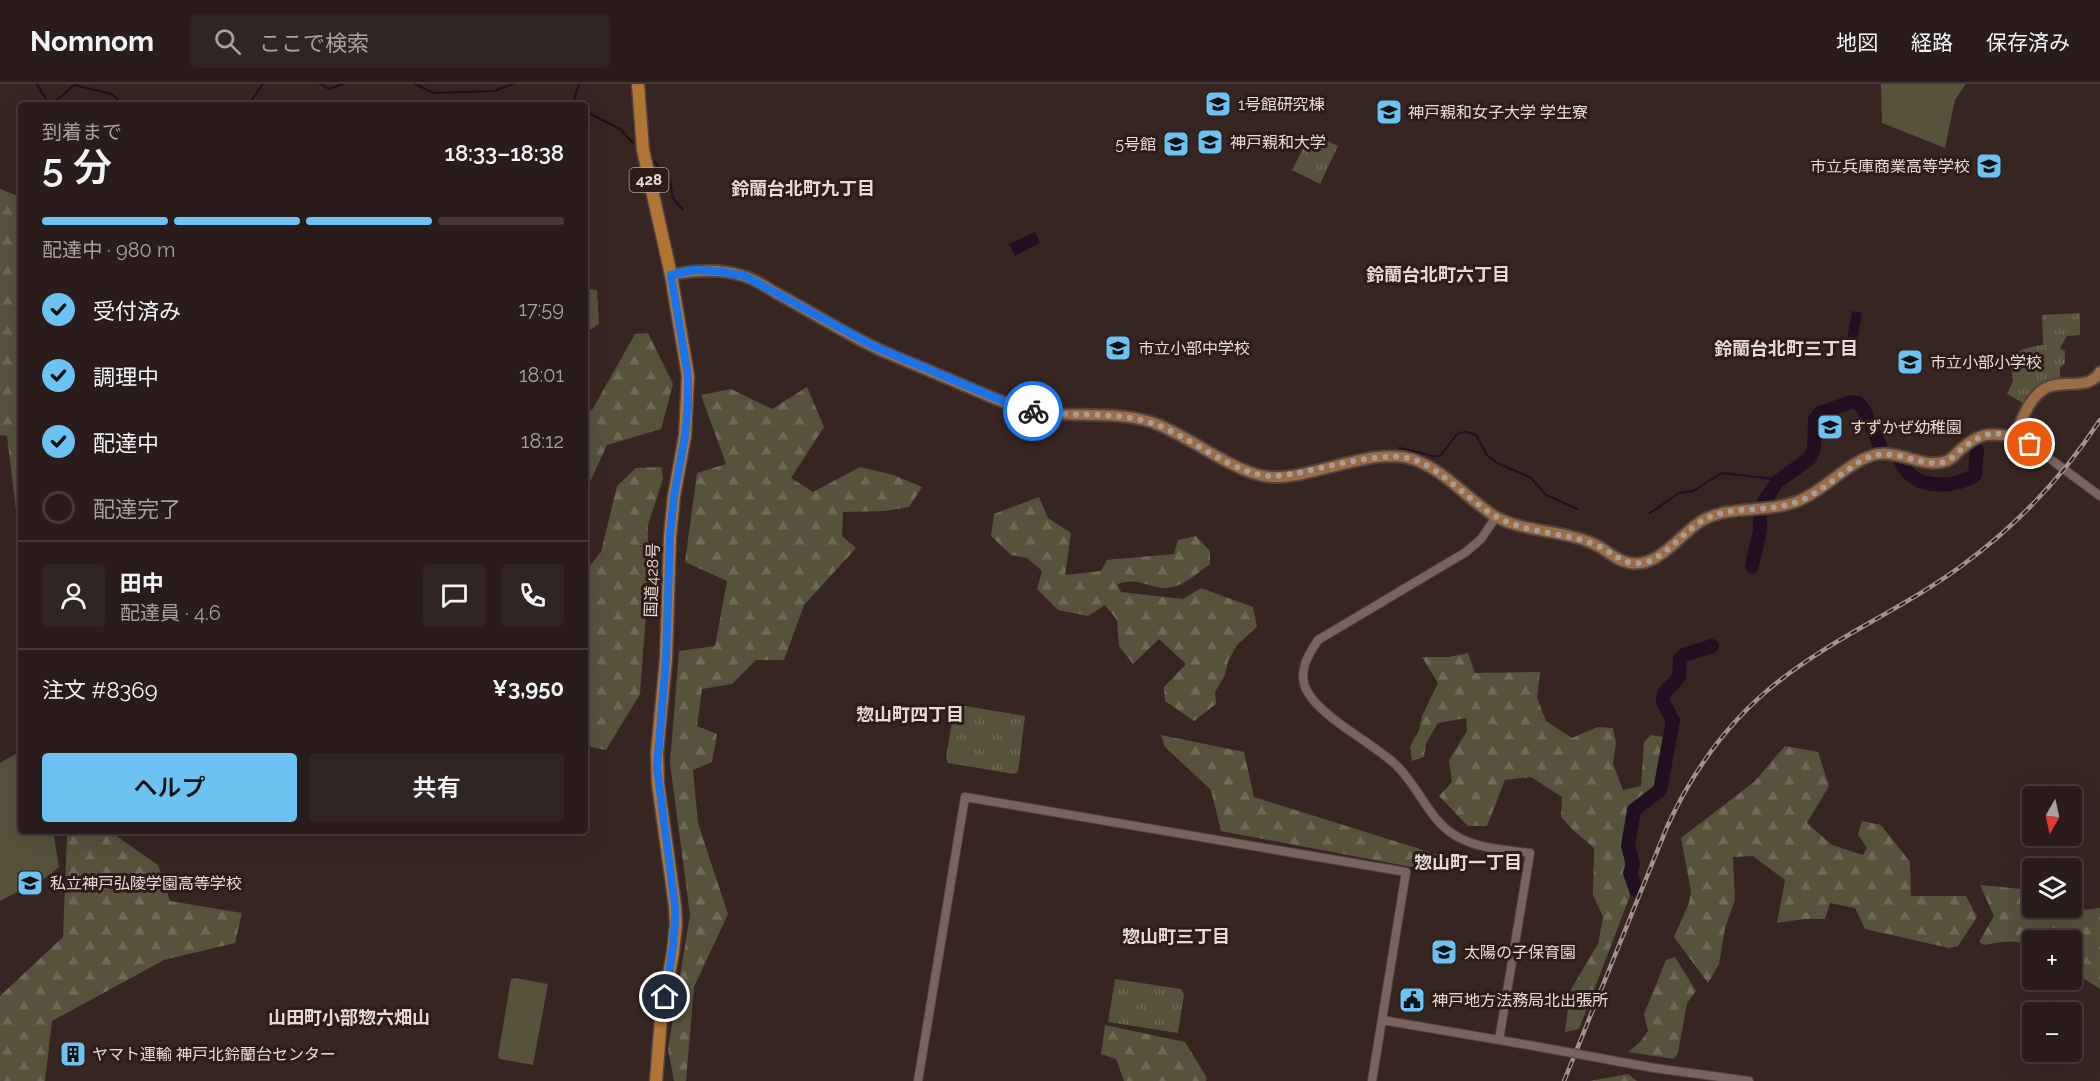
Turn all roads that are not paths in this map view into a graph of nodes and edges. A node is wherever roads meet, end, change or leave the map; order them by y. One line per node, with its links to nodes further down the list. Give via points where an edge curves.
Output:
1 (638, 84): 2 (highway, 国道428号 / 428, via 643,150)
2 (671, 275): 6 (main road, via 694,270 745,276 873,346 1017,407 1048,413 1112,415 1152,423 1250,473 1272,477 1386,457 1411,458 1431,467); 9 (highway, 国道428号 / 428, via 688,376 688,405 670,536 666,659 657,753 676,924 661,1018)
3 (2100, 372): 4 (main road, via 2087,383 2054,384 2043,390 2032,401)
4 (2013, 437): 5 (street, via 2030,444); 6 (main road, via 1982,435 1948,462 1928,462 1899,454 1863,459 1800,501 1706,518 1646,563 1630,563 1595,544)
5 (2100, 496)
6 (1496, 517): 8 (street, via 1466,552 1318,640 1307,656 1303,674 1306,690 1317,705 1395,764 1439,822 1457,837 1482,846 1530,853)
7 (1382, 1020): 8 (street); 10 (street, via 1406,872 965,797); 11 (street)
8 (1499, 1040): 12 (street, bridge)
9 (656, 1081)
10 (918, 1081)
11 (1372, 1081)
12 (1749, 1081)

